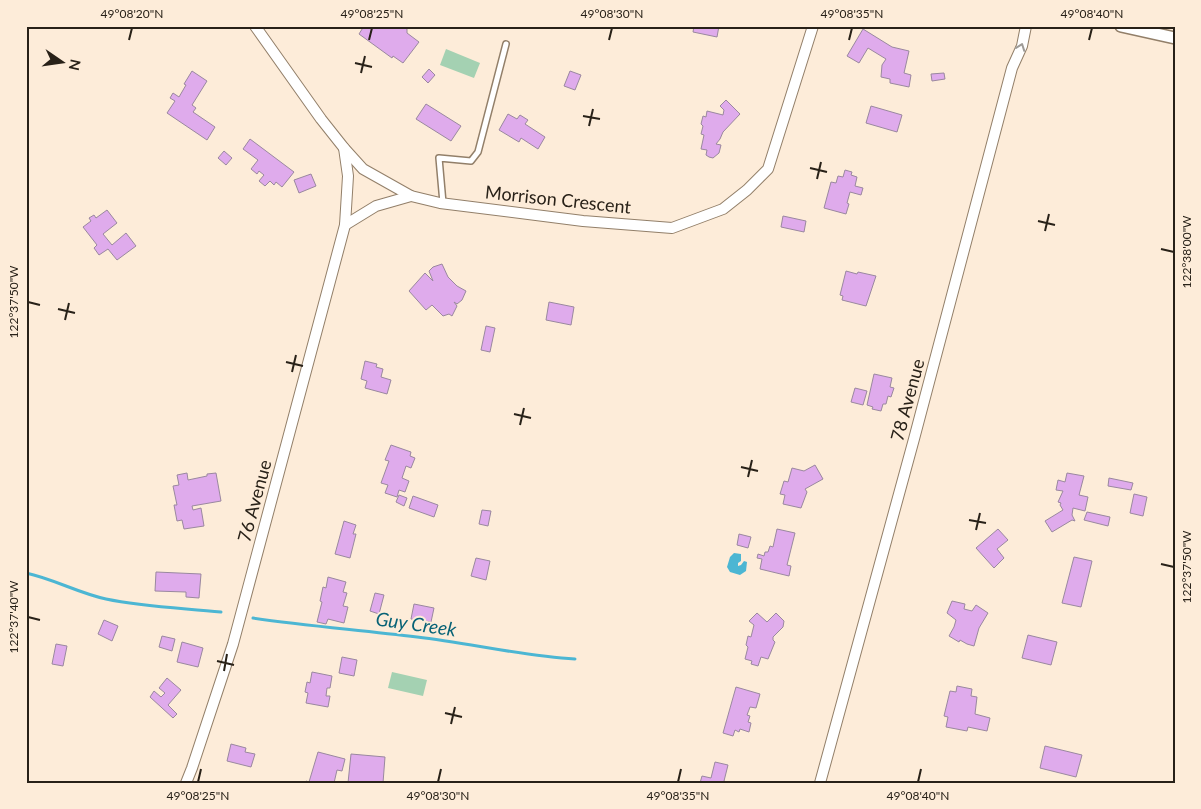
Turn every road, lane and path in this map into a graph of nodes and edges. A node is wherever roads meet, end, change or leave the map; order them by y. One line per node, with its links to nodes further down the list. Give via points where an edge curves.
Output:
1 (255, 26): 7 (street, Morrison Crescent)
2 (1026, 26): 12 (street, 78 Avenue, one-way to 2)
3 (1121, 26): 5 (street)
4 (812, 30): 9 (street, Morrison Crescent, via 768,169 723,208 672,228 582,221)
5 (1175, 38)
6 (506, 44): 9 (lane, via 474,159 440,158)
7 (344, 148): 8 (street, Morrison Crescent, via 364,169); 10 (street, 76 Avenue, via 348,176)
8 (411, 196): 9 (street, Morrison Crescent); 10 (street, via 376,206)
9 (443, 203)
10 (345, 225): 11 (street, 76 Avenue, via 236,636)
11 (186, 783)
12 (820, 783)

